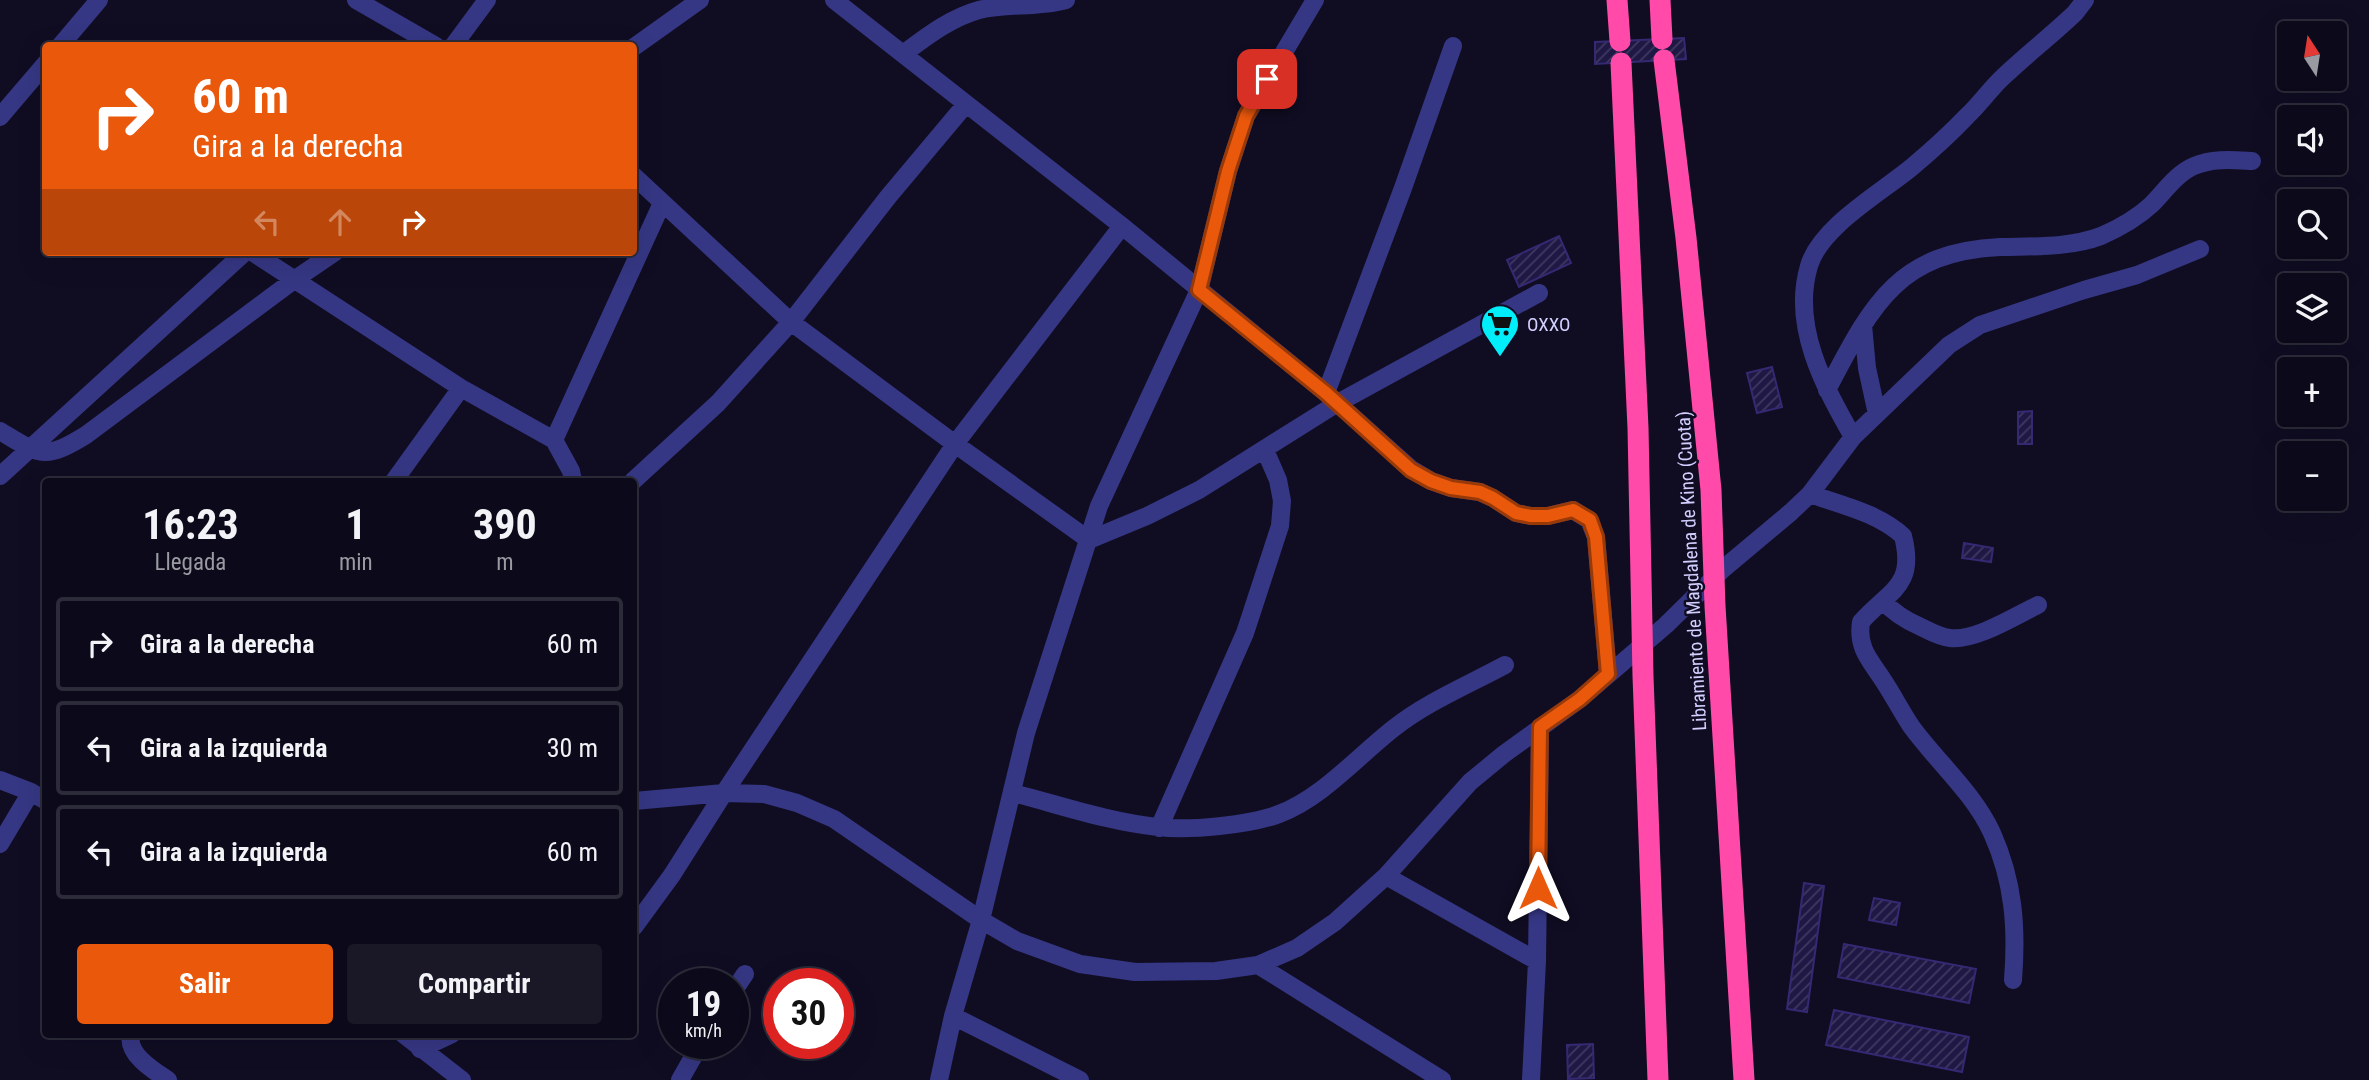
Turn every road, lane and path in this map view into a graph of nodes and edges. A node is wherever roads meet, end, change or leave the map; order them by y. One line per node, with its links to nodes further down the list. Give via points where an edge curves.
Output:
1 (99, 0): 13 (street)
2 (356, 0): 14 (street)
3 (487, 0): 15 (street)
4 (700, 0): 16 (street)
5 (834, 0): 18 (street)
6 (1066, 0): 18 (street, via 979,10 936,30)
7 (1315, 0): 33 (street, via 1246,116)
8 (1617, 0): 12 (highway)
9 (1660, 0): 11 (highway)
10 (2085, 0): 38 (street, via 1911,168 1821,243 1810,261 1804,304 1816,364)
11 (1662, 38)
12 (1620, 41)
13 (63, 42)
14 (429, 42)
15 (456, 42)
16 (637, 45)
17 (1452, 46): 39 (street)
18 (902, 54): 22 (street)
19 (1664, 61): 85 (highway, Libramiento de Magdalena de Kino (Cuota), via 1705,420)
20 (1621, 63): 84 (highway, via 1638,428)
21 (42, 68): 23 (street)
22 (966, 104): 27 (street); 35 (street)
23 (0, 117)
24 (2252, 161): 36 (street, via 2210,161 2191,167 2149,207 2102,235 2058,245 1948,254 1890,287)
25 (637, 179): 26 (street)
26 (663, 203): 35 (street); 43 (street)
27 (1122, 226): 33 (street); 44 (street)
28 (2200, 249): 40 (street, via 2137,275 1980,325 1950,345)
29 (241, 256): 45 (street)
30 (258, 256): 32 (street)
31 (329, 256): 32 (street)
32 (294, 280): 37 (street); 45 (street, via 86,435 53,453)
33 (1199, 290): 39 (street); 52 (street, via 1099,506)
34 (1539, 293): 39 (street)
35 (791, 322): 44 (street); 50 (street, via 718,402)
36 (1863, 326): 38 (street); 40 (street)
37 (461, 388): 43 (street); 48 (street)
38 (1827, 390): 42 (street)
39 (1331, 398): 46 (street); 56 (street, via 1411,470 1431,481 1480,492 1516,513 1548,516 1573,510 1590,520 1596,537)
40 (1877, 414): 42 (street)
41 (0, 431): 45 (street)
42 (1853, 437): 51 (street)
43 (554, 440): 49 (street)
44 (955, 444): 52 (street); 59 (street)
45 (29, 449): 47 (street)
46 (1265, 450): 52 (street, via 1199,490); 63 (street, via 1278,480 1280,526 1245,633)
47 (0, 476)
48 (396, 478)
49 (572, 478)
50 (636, 478)
51 (1810, 494): 53 (street, via 1878,519 1903,536 1903,582); 56 (street)
52 (1089, 540): 60 (street, via 1026,733)
53 (1883, 601): 54 (street, via 1909,622 1953,638 1985,630); 70 (street, via 1861,622 1861,645 1910,725 1965,790 1991,833 2011,896 2016,934)
54 (2038, 605)
55 (1505, 665): 63 (street, via 1417,712 1342,773 1280,814 1230,825)
56 (1608, 674): 57 (street)
57 (1540, 727): 65 (street, via 1470,782); 68 (street)
58 (0, 780): 61 (street)
59 (724, 793): 62 (street); 66 (street, via 764,794 834,819); 67 (street)
60 (1013, 793): 63 (street); 66 (street)
61 (38, 796): 64 (street)
62 (637, 801)
63 (1159, 828)
64 (0, 844)
65 (1386, 876): 68 (street); 69 (street, via 1335,922 1297,948)
66 (981, 920): 69 (street, via 1017,942 1080,964 1167,973); 71 (street)
67 (637, 923)
68 (1537, 961): 83 (street)
69 (1258, 965): 82 (street)
70 (2012, 980)
71 (953, 1016): 80 (street); 81 (street)
72 (130, 1038): 77 (street, via 140,1058)
73 (408, 1038): 75 (street)
74 (444, 1038): 75 (street)
75 (421, 1049): 78 (street)
76 (692, 1059): 79 (street)
77 (169, 1080)
78 (462, 1080)
79 (680, 1080)
80 (939, 1080)
81 (1080, 1080)
82 (1442, 1080)
83 (1531, 1080)
84 (1658, 1080)
85 (1744, 1080)

